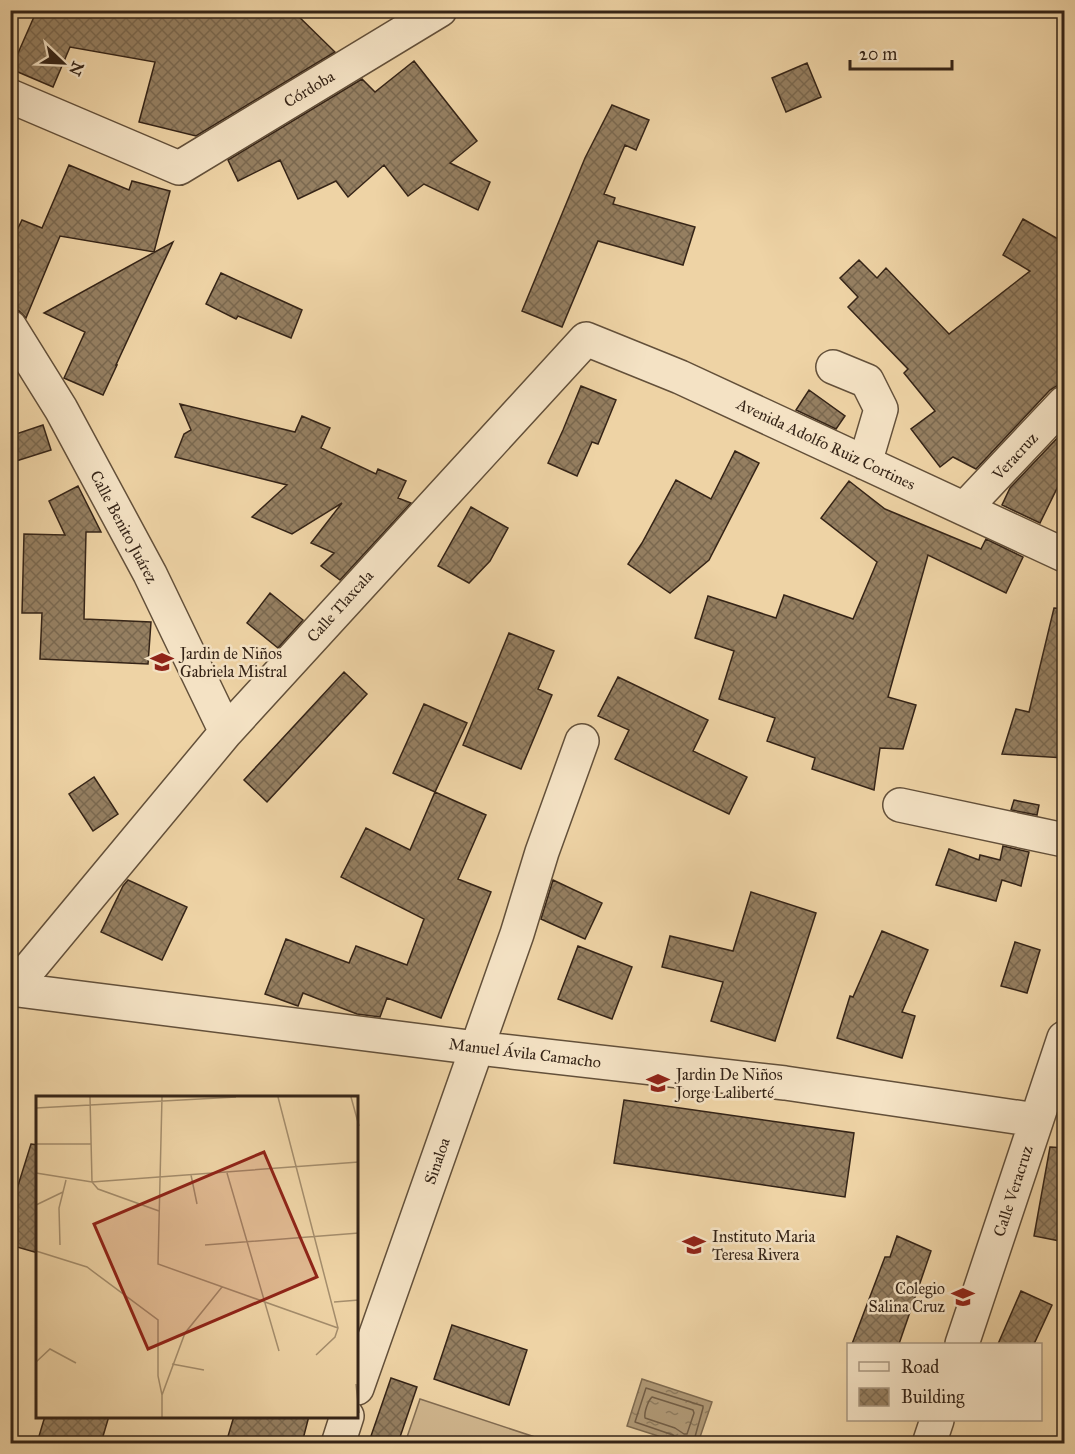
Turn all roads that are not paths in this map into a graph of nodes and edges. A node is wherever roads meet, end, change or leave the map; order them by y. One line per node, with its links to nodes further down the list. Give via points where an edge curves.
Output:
1 (440, 10): 2 (street, Córdoba, via 179,168)
2 (10, 96)
3 (10, 327): 10 (street, Calle Benito Juárez, via 61,409 150,574)
4 (586, 339): 7 (street, Avenida Adolfo Ruiz Cortines, via 680,377); 10 (street, Calle Tlaxcala)
5 (833, 367): 7 (street, via 867,381 882,409)
6 (1065, 403): 8 (street, Veracruz)
7 (865, 463): 8 (street, Avenida Adolfo Ruiz Cortines)
8 (965, 508): 9 (street, Avenida Adolfo Ruiz Cortines)
9 (1065, 555)
10 (225, 732): 14 (street, Calle Tlaxcala)
11 (582, 741): 16 (street, Sinaloa)
12 (900, 805): 13 (street)
13 (1065, 840)
14 (11, 990): 16 (street, Manuel Ávila Camacho)
15 (1065, 1038): 17 (street, Calle Veracruz)
16 (477, 1048): 17 (street, Manuel Ávila Camacho, via 785,1083); 19 (street, Sinaloa)
17 (1036, 1120): 18 (street, Calle Veracruz)
18 (962, 1343)
19 (358, 1385)
20 (346, 1418): 22 (street)
21 (936, 1421): 23 (street)
22 (338, 1443)
23 (929, 1443)

